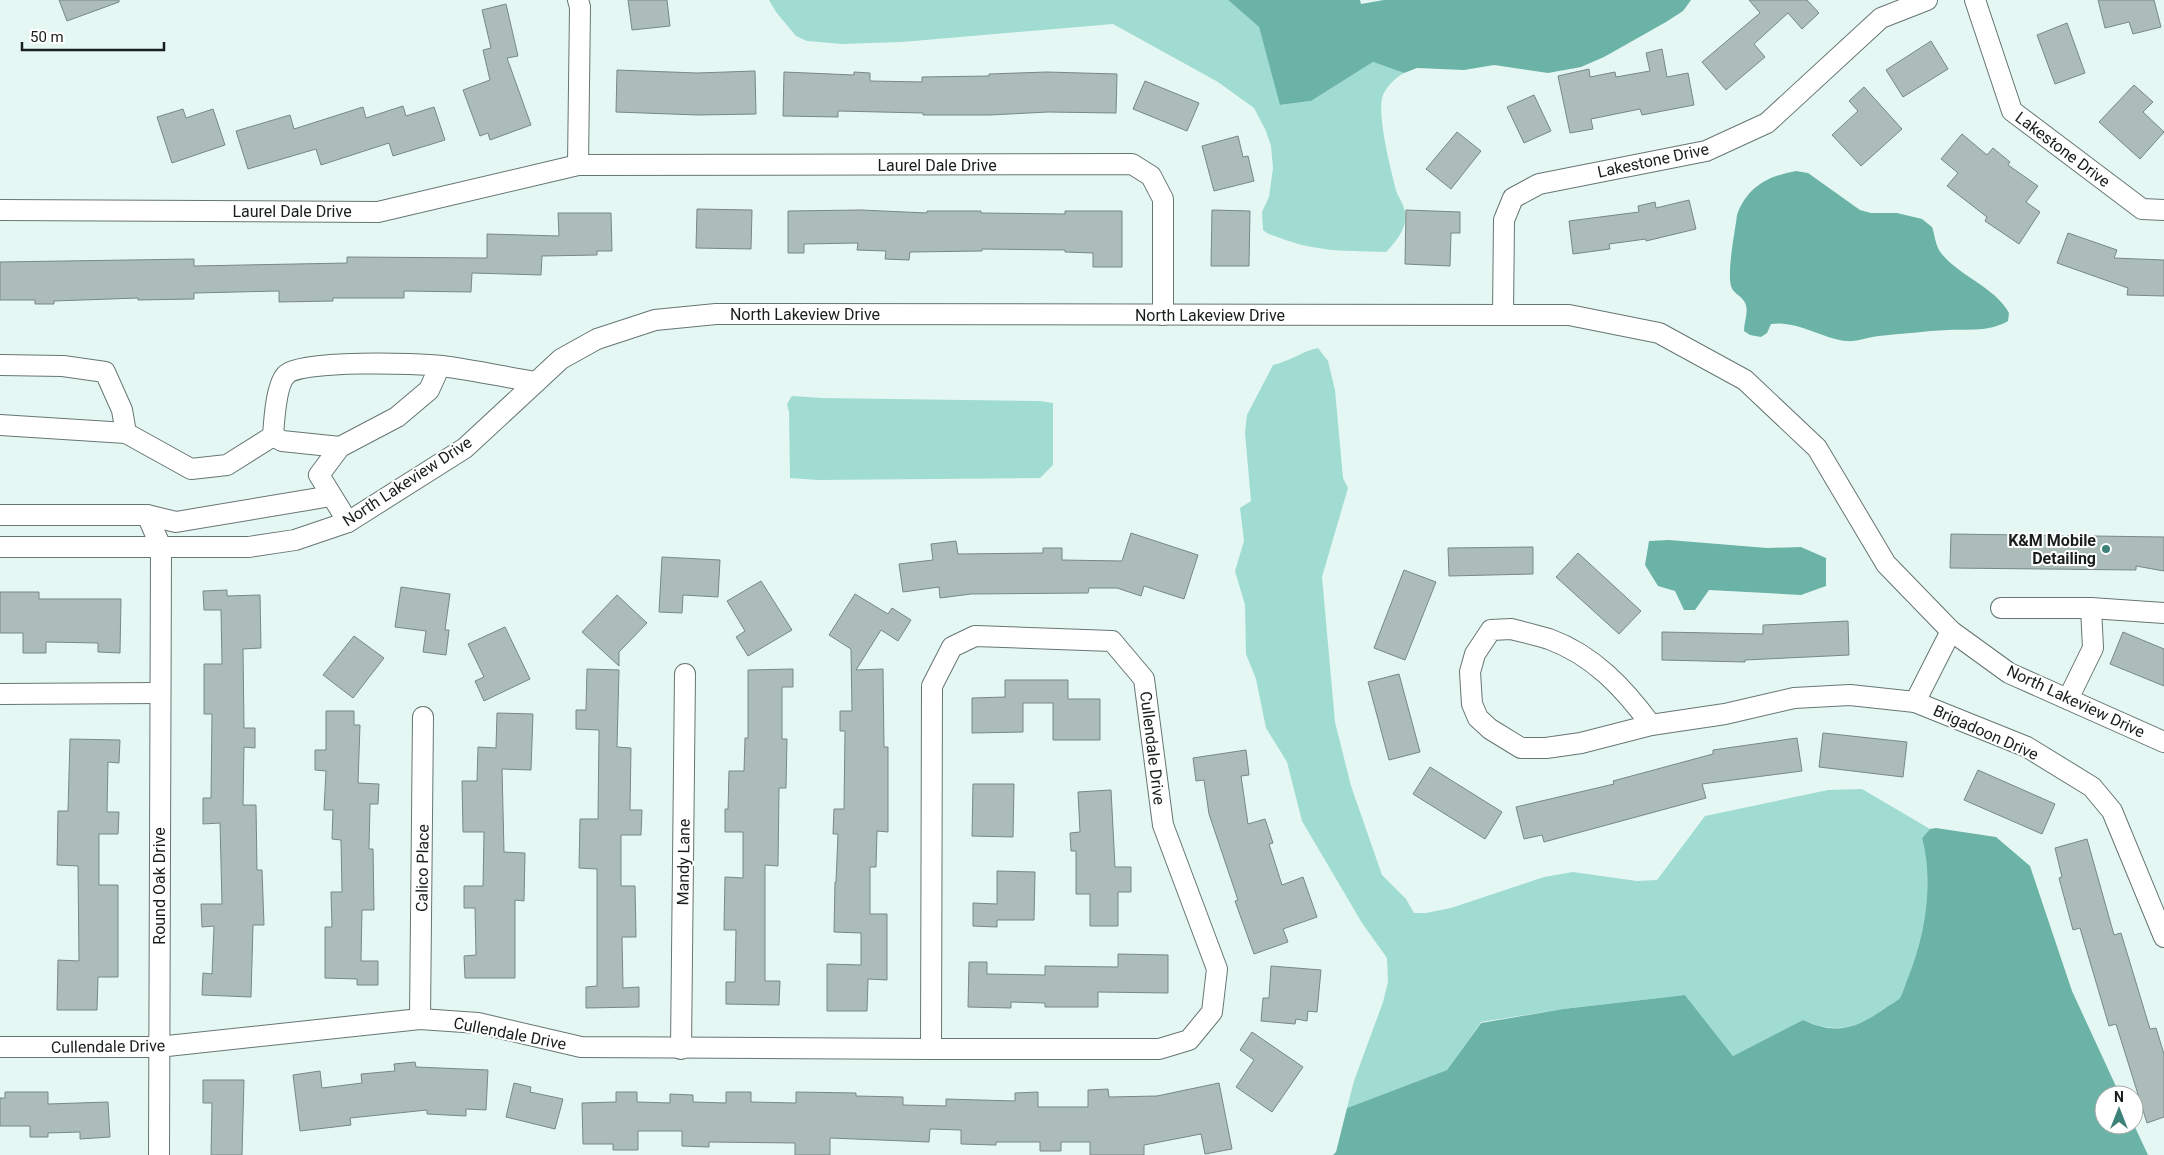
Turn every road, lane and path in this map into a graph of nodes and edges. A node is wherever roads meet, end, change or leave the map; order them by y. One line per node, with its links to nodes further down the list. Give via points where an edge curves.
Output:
1 (578, 0): 4 (street)
2 (1926, 0): 8 (street, Lakestone Drive, via 1881,18 1767,122 1749,131 1706,151 1539,184 1513,198 1504,220)
3 (1975, 0): 6 (street, Lakestone Drive, via 2012,111 2142,209)
4 (578, 165): 5 (street, Laurel Dale Drive, via 378,212); 7 (street, Laurel Dale Drive, via 1132,164 1151,176 1162,199)
5 (0, 210)
6 (2164, 210)
7 (1163, 315): 8 (street, North Lakeview Drive); 11 (street, North Lakeview Drive, via 716,314 655,320 597,339 561,359)
8 (1503, 315): 25 (street, North Lakeview Drive, via 1568,315 1659,333 1745,380 1817,448 1886,564)
9 (0, 365): 13 (street, via 63,366 105,372 122,410)
10 (440, 366): 11 (street); 14 (street, via 316,365 292,369 285,375 280,388); 15 (street, via 429,390 397,417)
11 (536, 382): 19 (street, North Lakeview Drive, via 465,448)
12 (0, 425): 13 (street)
13 (126, 433): 14 (street, via 191,469 227,465)
14 (272, 436): 15 (street, via 282,441)
15 (340, 447): 16 (street, via 319,475)
16 (331, 496): 18 (street, via 176,522); 19 (street)
17 (0, 515): 18 (street)
18 (147, 515): 21 (street)
19 (348, 522): 21 (street, North Lakeview Drive, via 295,540 249,547)
20 (0, 547): 21 (street, North Lakeview Drive)
21 (162, 547): 27 (street, Round Oak Drive)
22 (2001, 608): 23 (street)
23 (2091, 608): 24 (street); 29 (street, via 2093,648)
24 (2164, 613)
25 (1951, 631): 29 (street, North Lakeview Drive, via 2009,674); 30 (street, Brigadoon Drive)
26 (685, 674): 38 (street, Mandy Lane)
27 (160, 693): 28 (street); 37 (street, Round Oak Drive)
28 (0, 694)
29 (2068, 699): 33 (street, North Lakeview Drive)
30 (1915, 702): 32 (street, Brigadoon Drive, via 1850,695 1794,698 1725,714); 34 (street, Brigadoon Drive, via 2027,747 2092,787 2112,812)
31 (423, 716): 35 (street, Calico Place)
32 (1651, 725): 32 (street, Brigadoon Drive, via 1582,743 1521,748 1478,718 1470,688 1475,654 1491,630 1511,629 1549,639 1584,656 1606,672)
33 (2164, 742)
34 (2164, 937)
35 (420, 1019): 37 (street, Cullendale Drive); 38 (street, Cullendale Drive, via 478,1024 581,1047)
36 (0, 1047): 37 (street, Cullendale Drive)
37 (158, 1047): 40 (street, Round Oak Drive)
38 (681, 1049): 39 (street, Cullendale Drive)
39 (931, 1049): 39 (street, Cullendale Drive, via 1159,1049 1189,1040 1212,1012 1217,969 1163,825 1144,679 1112,641 975,636 952,647 932,686)
40 (158, 1155)

